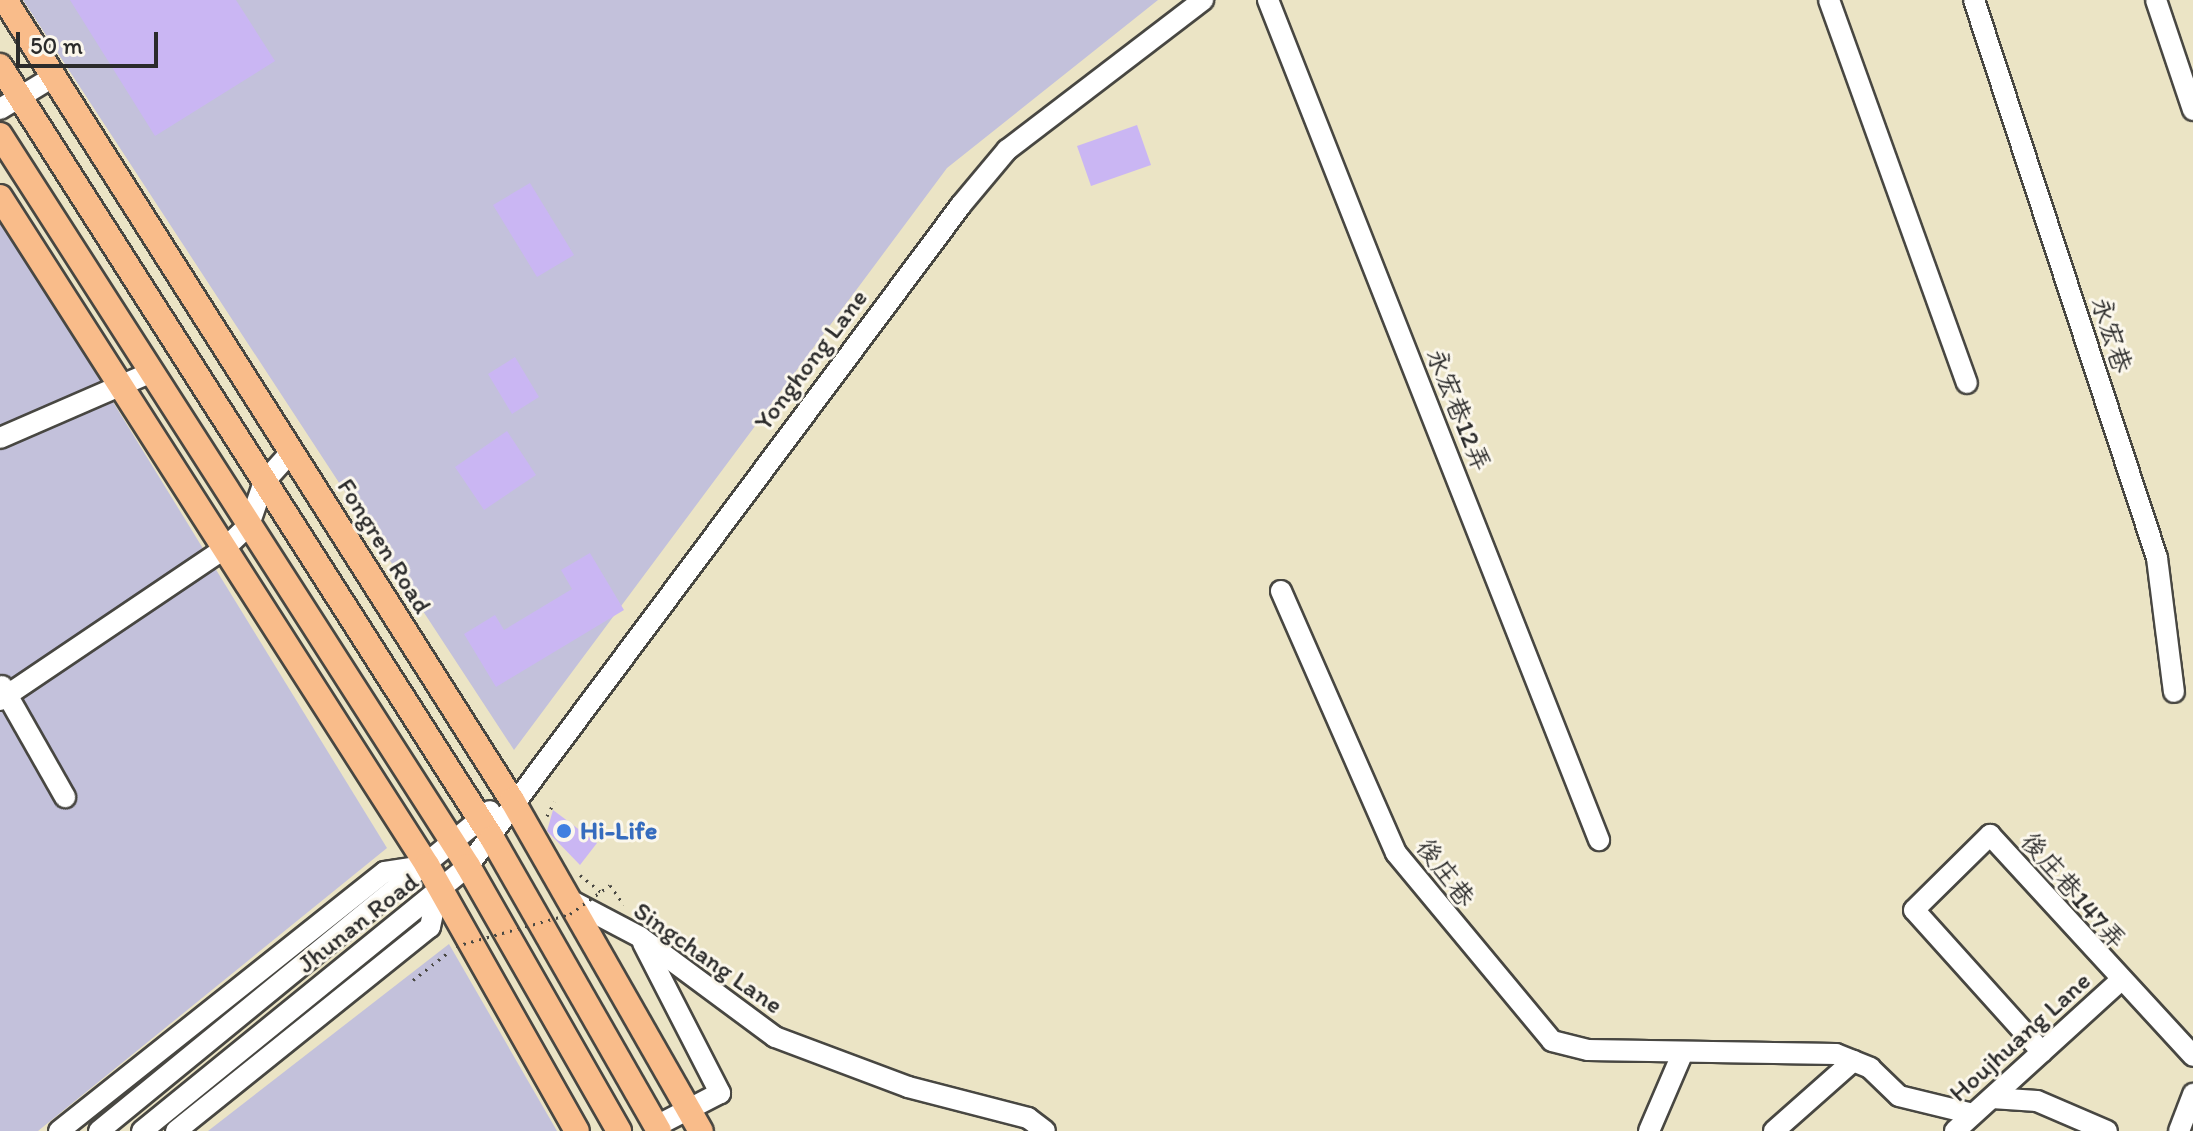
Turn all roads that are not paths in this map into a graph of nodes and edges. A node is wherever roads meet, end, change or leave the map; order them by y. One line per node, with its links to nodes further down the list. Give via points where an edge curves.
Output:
1 (5, 0): 8 (main road, Fongren Road)
2 (1203, 0): 25 (street, Yonghong Lane, via 1007,150)
3 (1268, 0): 29 (street, 永宏巷12弄)
4 (1829, 0): 14 (street)
5 (1974, 0): 22 (street, 永宏巷, via 2157,558)
6 (2156, 0): 10 (street)
7 (0, 66): 9 (main road)
8 (53, 77): 9 (street); 17 (main road, Fongren Road)
9 (10, 103): 18 (main road)
10 (2193, 110)
11 (0, 135): 13 (main road)
12 (0, 197): 15 (main road)
13 (152, 372): 15 (street); 19 (main road)
14 (1967, 383)
15 (119, 384): 16 (street); 20 (main road)
16 (0, 438)
17 (291, 452): 18 (street); 25 (main road, Fongren Road)
18 (264, 482): 19 (street); 26 (main road)
19 (249, 525): 20 (street); 28 (main road)
20 (224, 549): 23 (street); 30 (main road)
21 (1281, 591): 36 (street, 後庄巷, via 1396,853 1552,1041 1588,1050)
22 (2174, 692)
23 (3, 693): 24 (street)
24 (65, 797)
25 (512, 800): 26 (street, Jhunan Road); 27 (street, Yonghong Lane); 33 (main road, Fongren Road)
26 (479, 817): 27 (main road); 28 (street, Jhunan Road)
27 (492, 838): 31 (street, Yonghong Lane); 44 (main road)
28 (452, 840): 30 (street, Jhunan Road); 31 (main road)
29 (1599, 840)
30 (427, 865): 32 (main road); 45 (street, Jhunan Road, via 385,872); 46 (street, Jhunan Road)
31 (468, 866): 32 (street, Yonghong Lane); 50 (main road)
32 (438, 888): 47 (street, Jhunan Road); 48 (street, Jhunan Road, via 430,927); 49 (main road)
33 (568, 899): 34 (street, Singchang Lane); 43 (main road, Fongren Road)
34 (640, 937): 43 (street, via 720,1093); 51 (street, Singchang Lane, via 775,1037 908,1087 1028,1118)
35 (2119, 982): 37 (street, Houjhuang Lane); 37 (street, 後庄巷147弄, via 1990,835 1914,910); 38 (street, 後庄巷147弄)
36 (1683, 1052): 39 (street, 後庄巷, via 1836,1054); 52 (street)
37 (2042, 1052): 41 (street, Houjhuang Lane)
38 (2193, 1056)
39 (1853, 1061): 42 (street, via 1899,1096); 53 (street)
40 (2193, 1094): 56 (street)
41 (1992, 1098): 42 (street, Houjhuang Lane); 55 (street, via 2037,1101)
42 (1973, 1114): 54 (street, Houjhuang Lane)
43 (695, 1120): 44 (street)
44 (658, 1129)
45 (59, 1131)
46 (99, 1131)
47 (142, 1131)
48 (176, 1131)
49 (577, 1131)
50 (619, 1131)
51 (1045, 1131)
52 (1649, 1131)
53 (1774, 1131)
54 (1955, 1131)
55 (2107, 1131)
56 (2179, 1131)

